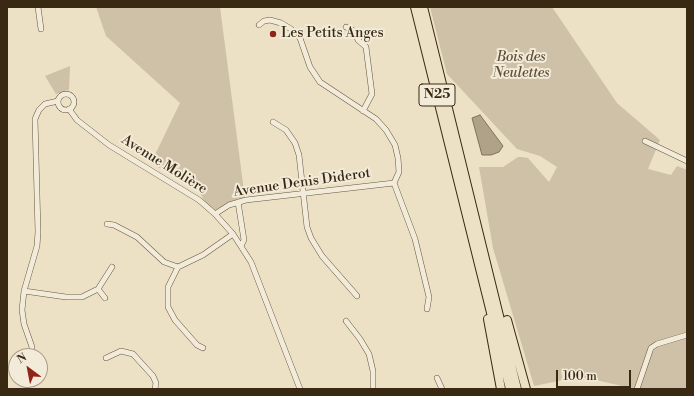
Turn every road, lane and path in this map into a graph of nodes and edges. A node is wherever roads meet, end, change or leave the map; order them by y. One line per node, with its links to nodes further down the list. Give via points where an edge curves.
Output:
1 (38, 7): 6 (street)
2 (415, 7): 24 (highway, N25)
3 (423, 7): 25 (highway, N25)
4 (259, 24): 9 (street, via 273,21 294,30 318,79)
5 (346, 26): 9 (street, via 354,31 358,40 366,47 372,92)
6 (41, 28)
7 (58, 101): 8 (street, Avenue Molière, via 62,109); 8 (street, Avenue Molière, via 63,95 70,96 73,102); 23 (street, via 45,104 39,110 36,119 38,232 37,246)
8 (70, 109): 16 (street, Avenue Molière, via 77,120 109,145 190,193)
9 (363, 111): 13 (street, via 382,125 393,142 399,167)
10 (273, 122): 14 (street, via 286,130 295,143 299,155)
11 (645, 141): 12 (street)
12 (687, 161)
13 (394, 183): 14 (street, Avenue Denis Diderot); 28 (street, via 415,239 429,297)
14 (303, 194): 15 (street, Avenue Denis Diderot); 26 (street, via 311,238 322,256)
15 (238, 202): 16 (street, Avenue Denis Diderot); 19 (street, via 244,240)
16 (215, 214): 18 (street, Avenue Molière)
17 (107, 224): 21 (street, via 137,237 164,262)
18 (233, 234): 19 (street, Avenue Molière); 21 (street, via 203,255)
19 (241, 246): 36 (street, Avenue Molière, via 251,262)
20 (112, 267): 22 (street)
21 (178, 268): 32 (street, via 168,287 168,306 175,320 196,345)
22 (98, 289): 23 (street, via 76,298); 27 (street)
23 (24, 291): 31 (street, via 22,316)
24 (486, 291): 39 (highway, via 484,300); 40 (highway, N25)
25 (495, 293): 41 (highway, N25); 42 (highway, via 501,300)
26 (357, 296)
27 (106, 298)
28 (427, 309)
29 (346, 321): 37 (street, via 369,354 373,371)
30 (687, 335): 43 (street, via 651,348)
31 (32, 348)
32 (202, 348)
33 (106, 358): 35 (street, via 121,350 133,354 153,376)
34 (438, 378): 38 (street)
35 (155, 389)
36 (300, 389)
37 (373, 389)
38 (442, 389)
39 (501, 389)
40 (510, 389)
41 (517, 389)
42 (526, 389)
43 (637, 389)

